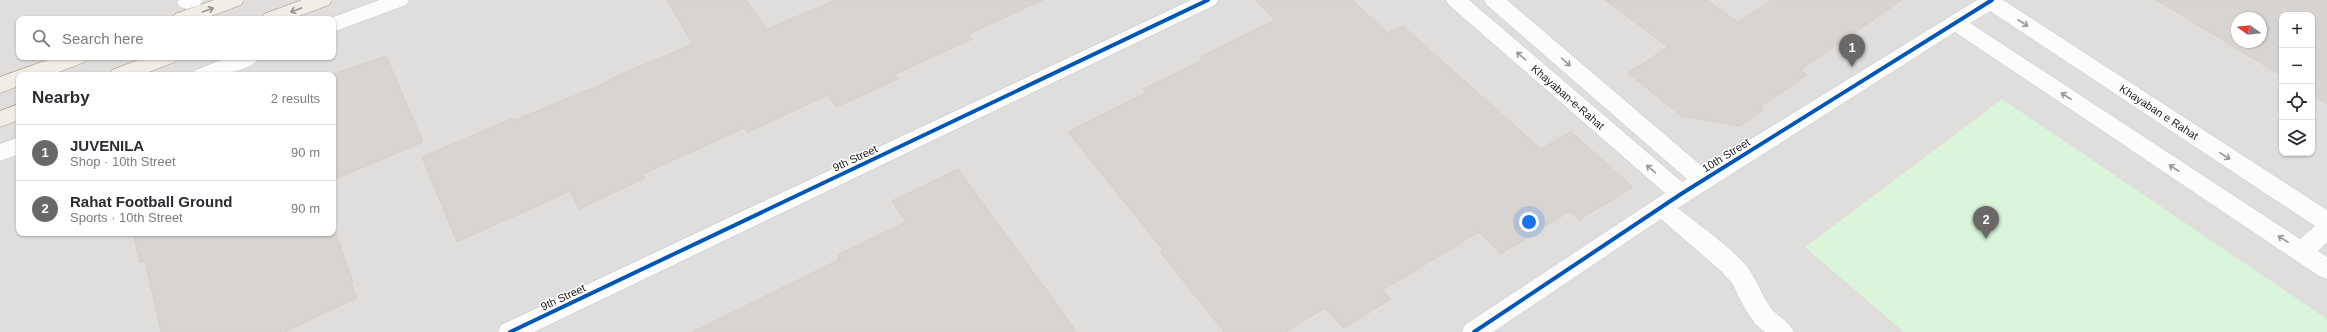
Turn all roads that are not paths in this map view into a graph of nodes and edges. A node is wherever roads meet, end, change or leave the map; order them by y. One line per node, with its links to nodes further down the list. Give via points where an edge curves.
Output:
1 (234, 0): 8 (main road, one-way to 1)
2 (322, 0): 9 (main road, one-way to 9)
3 (399, 0): 11 (street)
4 (1208, 0): 31 (street, 9th Street)
5 (1456, 0): 25 (street, Khayaban-e-Rahat, one-way to 5)
6 (1494, 0): 24 (street, one-way to 24)
7 (1991, 1): 10 (street, 10th Street); 27 (street, Khayaban e Rahat, one-way to 27)
8 (187, 7)
9 (279, 16)
10 (1956, 23): 24 (street, 10th Street); 29 (street, one-way to 10)
11 (336, 24)
12 (70, 60): 15 (main road)
13 (160, 60): 16 (main road)
14 (242, 60): 17 (street)
15 (36, 72)
16 (127, 72)
17 (211, 72)
18 (16, 79): 19 (main road)
19 (0, 85)
20 (16, 113): 21 (main road)
21 (0, 119)
22 (16, 147): 23 (street)
23 (0, 153)
24 (1703, 180): 25 (street, 10th Street)
25 (1681, 194): 26 (street, 10th Street)
26 (1662, 207): 32 (street, 10th Street); 33 (street, via 1729,264 1740,276 1764,317)
27 (2327, 222)
28 (2327, 229): 29 (street)
29 (2301, 251): 30 (street)
30 (2327, 268)
31 (510, 332)
32 (1474, 332)
33 (1782, 332)

